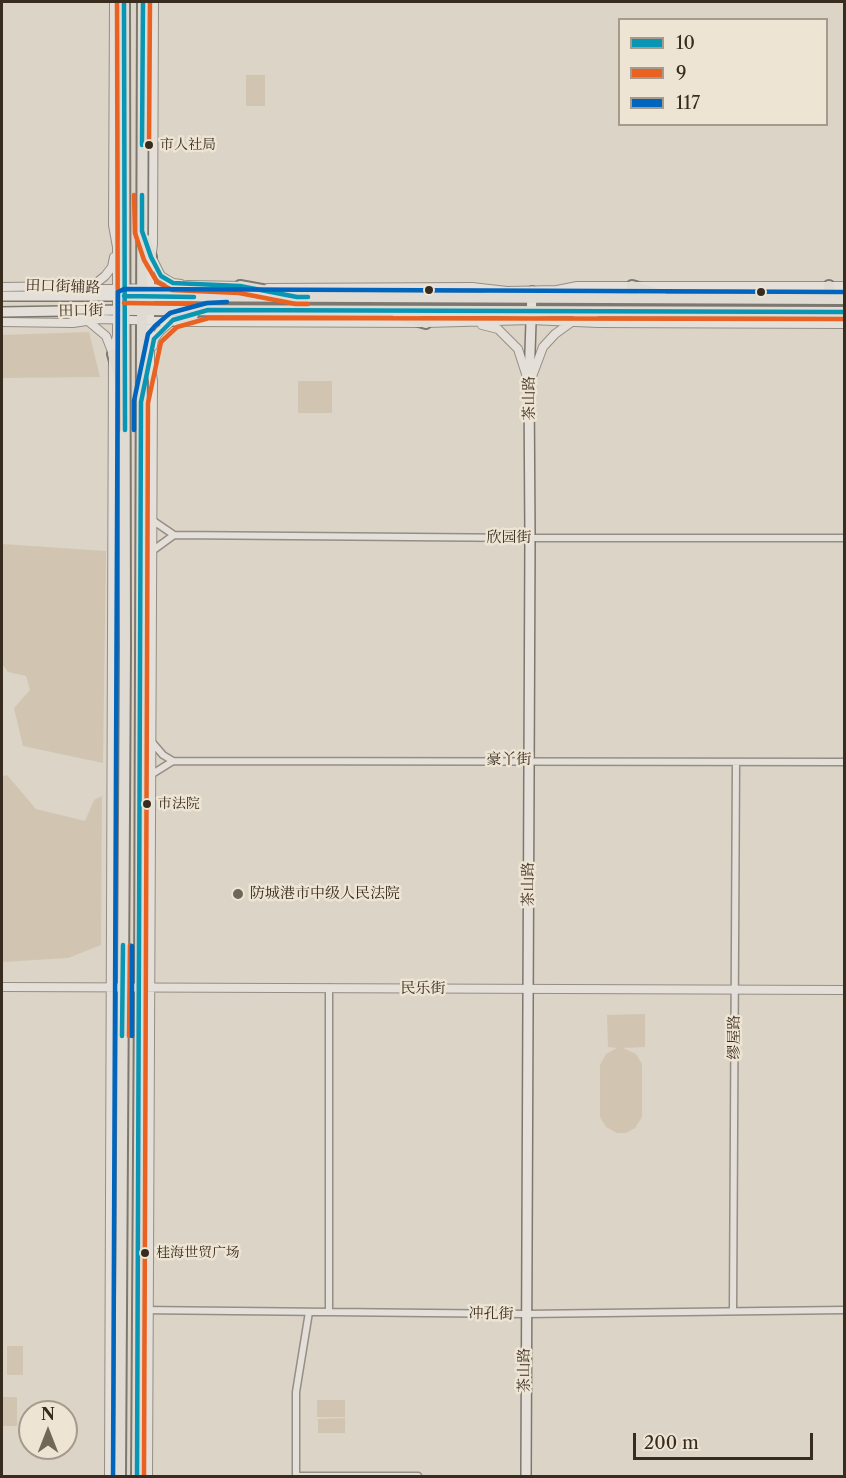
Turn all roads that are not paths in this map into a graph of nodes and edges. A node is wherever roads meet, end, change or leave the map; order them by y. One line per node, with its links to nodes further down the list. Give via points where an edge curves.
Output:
1 (114, 2): 5 (street)
2 (124, 2): 5 (main road)
3 (143, 2): 6 (main road)
4 (154, 2): 7 (street)
5 (119, 26): 9 (street, via 113,225); 18 (main road)
6 (142, 26): 7 (main road); 8 (main road)
7 (154, 27): 10 (street)
8 (142, 231): 10 (main road); 19 (main road)
9 (117, 247): 17 (street, via 112,267); 18 (street)
10 (151, 257): 11 (street, via 161,276); 19 (street)
11 (188, 285): 12 (street); 19 (street)
12 (240, 286): 20 (street, via 472,287); 23 (main road)
13 (632, 286): 14 (street); 20 (street, via 578,286); 24 (main road)
14 (829, 286): 15 (street); 25 (main road)
15 (844, 286)
16 (2, 287): 17 (street, 田口街辅路)
17 (90, 288): 18 (street, 田口街辅路); 22 (main road)
18 (121, 292): 19 (main road, 田口街); 22 (main road, 田口街); 32 (main road)
19 (146, 292): 23 (main road, 田口街); 33 (main road)
20 (532, 294): 23 (main road, 田口街); 24 (main road, 田口街); 34 (main road, 茶山路)
21 (2, 296): 22 (main road, 田口街)
22 (64, 296)
23 (297, 297)
24 (673, 298): 25 (main road, 田口街)
25 (829, 299): 26 (main road, 田口街)
26 (844, 299)
27 (208, 310): 28 (main road, 田口街); 33 (main road, 田口街); 36 (main road)
28 (386, 311): 34 (main road, 田口街); 39 (main road)
29 (65, 312): 32 (main road, 田口街); 35 (main road, 田口街); 37 (street)
30 (602, 312): 31 (main road, 田口街); 34 (main road, 田口街); 38 (street)
31 (844, 312)
32 (121, 315): 33 (main road, 田口街); 37 (street, 田口街辅路); 42 (street); 45 (main road)
33 (146, 315): 36 (street); 43 (street); 46 (main road)
34 (531, 316): 38 (street); 40 (street); 44 (main road, 茶山路)
35 (3, 317): 37 (street, 田口街辅路)
36 (173, 320): 39 (street); 43 (street, via 154,339)
37 (88, 321): 42 (street, via 106,336)
38 (573, 321): 41 (street); 44 (street, via 543,347)
39 (426, 323): 40 (street)
40 (475, 323): 44 (street, via 498,329 518,349)
41 (844, 324)
42 (113, 354): 45 (main road); 51 (street)
43 (150, 362): 46 (main road); 47 (street, via 153,381)
44 (529, 383): 49 (main road, 茶山路)
45 (124, 397): 52 (main road)
46 (141, 402): 47 (main road)
47 (147, 520): 48 (street); 53 (main road)
48 (174, 535): 49 (street, 欣园街); 53 (street)
49 (530, 538): 50 (street, 欣园街); 58 (main road, 茶山路)
50 (844, 538)
51 (112, 550): 52 (main road); 54 (street)
52 (125, 551): 55 (main road)
53 (147, 551): 56 (street); 57 (main road)
54 (112, 647): 55 (main road); 62 (street)
55 (125, 647): 63 (main road)
56 (152, 741): 57 (street); 59 (street); 64 (street)
57 (140, 742): 64 (main road)
58 (530, 760): 59 (street, 豪丫街); 60 (street, 豪丫街); 69 (main road, 茶山路)
59 (173, 761): 64 (street)
60 (736, 762): 61 (street, 豪丫街); 70 (street, 缪屋路)
61 (844, 762)
62 (112, 775): 63 (street); 66 (street)
63 (124, 776): 66 (main road)
64 (146, 776): 67 (main road)
65 (2, 987): 66 (street, 民乐街)
66 (117, 988): 67 (street, 民乐街); 78 (main road)
67 (145, 988): 68 (street, 民乐街); 72 (main road)
68 (329, 988): 69 (street, 民乐街); 76 (street)
69 (528, 989): 70 (street, 民乐街); 77 (main road, 茶山路)
70 (735, 990): 71 (street, 民乐街); 74 (street, 缪屋路)
71 (844, 990)
72 (143, 1310): 75 (street, 冲孔街); 81 (main road); 82 (street)
73 (844, 1310): 74 (street, 冲孔街)
74 (733, 1311): 77 (street, 冲孔街)
75 (309, 1312): 76 (street, 冲孔街); 83 (street, via 296,1392 296,1476)
76 (329, 1312): 77 (street, 冲孔街)
77 (525, 1314): 84 (main road, 茶山路)
78 (115, 1421): 79 (street); 80 (main road)
79 (109, 1476)
80 (120, 1476)
81 (137, 1476)
82 (148, 1476)
83 (418, 1476)
84 (526, 1476)

